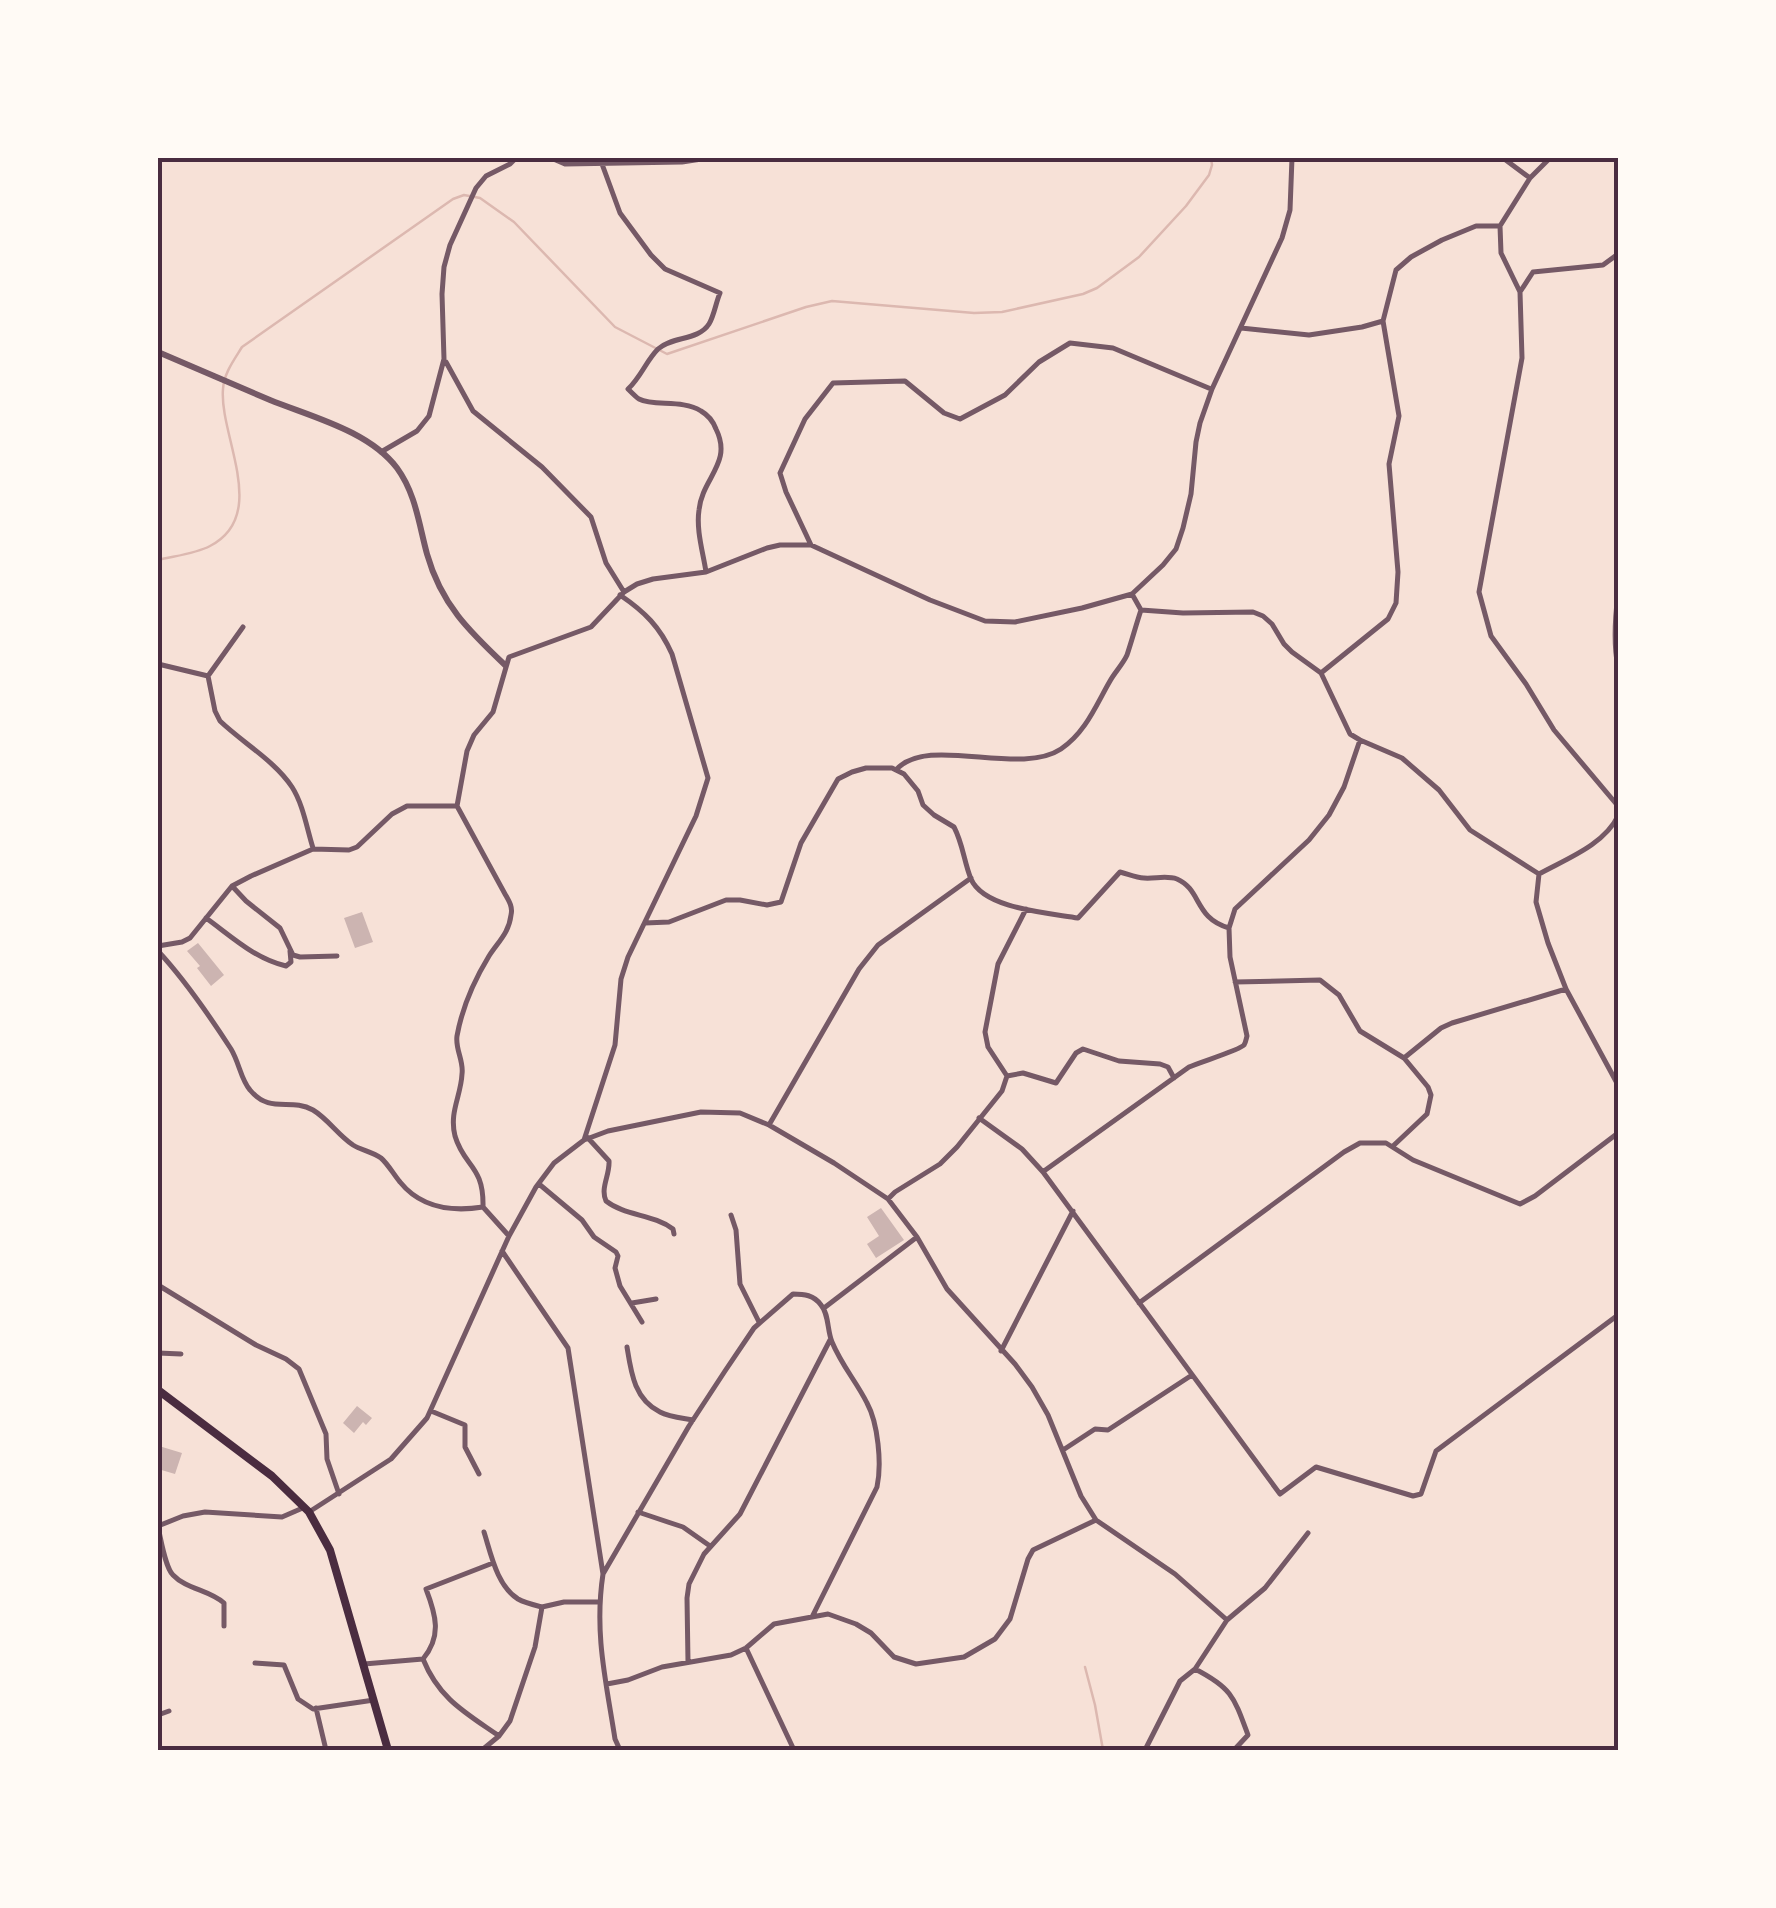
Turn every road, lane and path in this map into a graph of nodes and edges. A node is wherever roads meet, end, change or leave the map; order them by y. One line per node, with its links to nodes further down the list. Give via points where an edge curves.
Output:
1 (516, 158): 15 (street, via 476,188 450,244 442,294)
2 (551, 158): 7 (street)
3 (708, 158): 7 (street)
4 (1292, 158): 13 (street, via 1282,238)
5 (1503, 158): 8 (street)
6 (1550, 158): 8 (street)
7 (602, 164): 19 (street, via 620,214 651,254 665,269 720,293 708,326 656,350 628,389 638,399 698,409 716,428 722,453 699,506)
8 (1530, 178): 9 (street)
9 (1500, 226): 11 (street, via 1501,253); 12 (street, via 1476,226 1411,256 1396,270)
10 (1618, 254): 11 (street, via 1602,265 1533,272)
11 (1520, 292): 34 (street, via 1522,358 1478,592 1490,636 1554,730)
12 (1383, 321): 13 (street, via 1309,335); 29 (street, via 1398,416 1389,464 1396,602 1388,619)
13 (1241, 328): 16 (street)
14 (158, 352): 17 (street)
15 (444, 359): 17 (street, via 425,424); 20 (street, via 473,411 542,466 591,517)
16 (1212, 389): 18 (street, via 1112,348 1070,343 1006,394 960,419 905,380 833,383 805,419 780,473); 21 (street, via 1176,549)
17 (381, 452): 27 (street, via 413,499 446,599)
18 (811, 545): 19 (street, via 768,548); 21 (street, via 985,621 1016,622)
19 (706, 572): 20 (street, via 653,579)
20 (622, 594): 27 (street, via 591,627 509,657); 42 (street, via 664,636 708,778)
21 (1132, 594): 23 (street)
22 (1618, 594): 24 (street)
23 (1141, 610): 29 (street, via 1253,612); 32 (street, via 1125,659 1093,714 1060,750 1030,759 917,758)
24 (1617, 614): 28 (street)
25 (244, 626): 30 (street)
26 (158, 664): 30 (street)
27 (506, 665): 33 (street, via 493,712 467,751)
28 (1618, 667)
29 (1321, 673): 31 (street, via 1350,734)
30 (208, 676): 36 (street, via 220,721 292,786)
31 (1360, 740): 37 (street, via 1402,758 1470,830); 43 (street, via 1329,815 1235,909)
32 (896, 770): 38 (street, via 923,805 954,827); 42 (street, via 866,768 838,780 796,852 782,902 726,900 669,922)
33 (458, 806): 36 (street, via 407,806 357,847); 61 (street, via 512,907 507,932 478,974 457,1036 462,1075 454,1134 479,1174)
34 (1618, 806)
35 (1618, 816): 37 (street, via 1599,840)
36 (313, 849): 39 (street)
37 (1539, 874): 48 (street, via 1539,916)
38 (971, 878): 40 (street, via 986,896); 54 (street, via 878,944)
39 (232, 886): 41 (street); 45 (street, via 280,928)
40 (1026, 909): 43 (street, via 1078,918 1120,872 1176,879 1206,917); 50 (street, via 998,964 985,1032)
41 (206, 918): 44 (street, via 190,938); 45 (street, via 273,963 292,962)
42 (646, 923): 56 (street, via 621,979 614,1045)
43 (1229, 928): 47 (street)
44 (158, 948): 61 (street, via 264,1102 318,1112 338,1134 380,1158 424,1203)
45 (290, 950): 46 (street)
46 (338, 956)
47 (1235, 982): 49 (street, via 1320,980 1340,995 1360,1031); 51 (street, via 1245,1043)
48 (1566, 989): 49 (street, via 1452,1023); 52 (street)
49 (1404, 1058): 57 (street, via 1432,1095 1427,1114)
50 (1008, 1076): 51 (street, via 1023,1073 1056,1084 1083,1049 1160,1064); 53 (street)
51 (1174, 1078): 58 (street)
52 (1618, 1084)
53 (979, 1118): 58 (street); 60 (street, via 940,1164)
54 (769, 1125): 56 (street, via 740,1113 701,1112); 60 (street)
55 (1618, 1133): 57 (street, via 1520,1204)
56 (586, 1139): 59 (street, via 554,1162); 64 (street, via 610,1162 606,1201 661,1221)
57 (1392, 1146): 70 (street, via 1360,1143 1344,1152)
58 (1043, 1172): 62 (street)
59 (538, 1184): 65 (street); 71 (street, via 616,1252 617,1278)
60 (888, 1200): 66 (street)
61 (483, 1206): 65 (street)
62 (1073, 1211): 70 (street); 78 (street)
63 (731, 1216): 75 (street, via 740,1284)
64 (674, 1234)
65 (508, 1236): 67 (street)
66 (916, 1236): 72 (street); 78 (street, via 947,1289)
67 (502, 1251): 83 (street); 96 (street, via 568,1348)
68 (158, 1285): 87 (street, via 299,1369 326,1434 326,1459)
69 (656, 1299): 71 (street)
70 (1139, 1303): 81 (street)
71 (632, 1304): 74 (street)
72 (824, 1308): 75 (street, via 806,1294 793,1294); 76 (street)
73 (1618, 1315): 81 (street, via 1436,1451 1420,1494 1413,1496 1316,1468 1280,1494)
74 (642, 1322)
75 (759, 1323): 84 (street)
76 (830, 1339): 94 (street, via 740,1514); 99 (street, via 873,1414 881,1471)
77 (627, 1347): 84 (street, via 643,1397 660,1412)
78 (1001, 1350): 85 (street, via 1032,1387)
79 (158, 1353): 80 (street)
80 (181, 1354)
81 (1192, 1374): 85 (street, via 1108,1430 1096,1429)
82 (158, 1390): 88 (main road)
83 (430, 1412): 86 (street, via 465,1425 465,1448); 87 (street, via 391,1459)
84 (692, 1420): 89 (street)
85 (1063, 1450): 90 (street)
86 (479, 1474)
87 (339, 1494): 88 (street)
88 (307, 1510): 91 (street, via 282,1516 204,1512); 106 (main road, via 330,1550)
89 (638, 1512): 94 (street, via 683,1527); 96 (street)
90 (1096, 1520): 99 (street, via 1033,1550 1010,1619 995,1639 964,1656 916,1664 894,1656 856,1624 828,1614); 100 (street, via 1175,1574)
91 (158, 1527): 101 (street, via 169,1570 224,1603)
92 (484, 1532): 95 (street)
93 (1308, 1533): 100 (street, via 1265,1588)
94 (710, 1546): 104 (street, via 689,1584)
95 (493, 1563): 98 (street, via 511,1593); 103 (street, via 426,1589 437,1628)
96 (602, 1574): 97 (street)
97 (598, 1602): 98 (street); 108 (street)
98 (542, 1608): 113 (street, via 515,1709)
99 (812, 1617): 102 (street, via 774,1624)
100 (1227, 1620): 107 (street)
101 (224, 1626)
102 (746, 1648): 104 (street); 118 (street)
103 (424, 1660): 106 (street); 113 (street, via 451,1702)
104 (688, 1662): 108 (street)
105 (256, 1663): 110 (street, via 284,1665 298,1699)
106 (364, 1664): 109 (main road)
107 (1196, 1669): 119 (street, via 1180,1682); 120 (street, via 1230,1692 1248,1735)
108 (606, 1684): 117 (street)
109 (374, 1700): 110 (street); 115 (main road)
110 (316, 1708): 114 (street)
111 (169, 1711): 112 (street)
112 (158, 1715)
113 (498, 1736): 116 (street)
114 (326, 1750)
115 (388, 1750)
116 (482, 1750)
117 (620, 1750)
118 (794, 1750)
119 (1145, 1750)
120 (1234, 1750)

